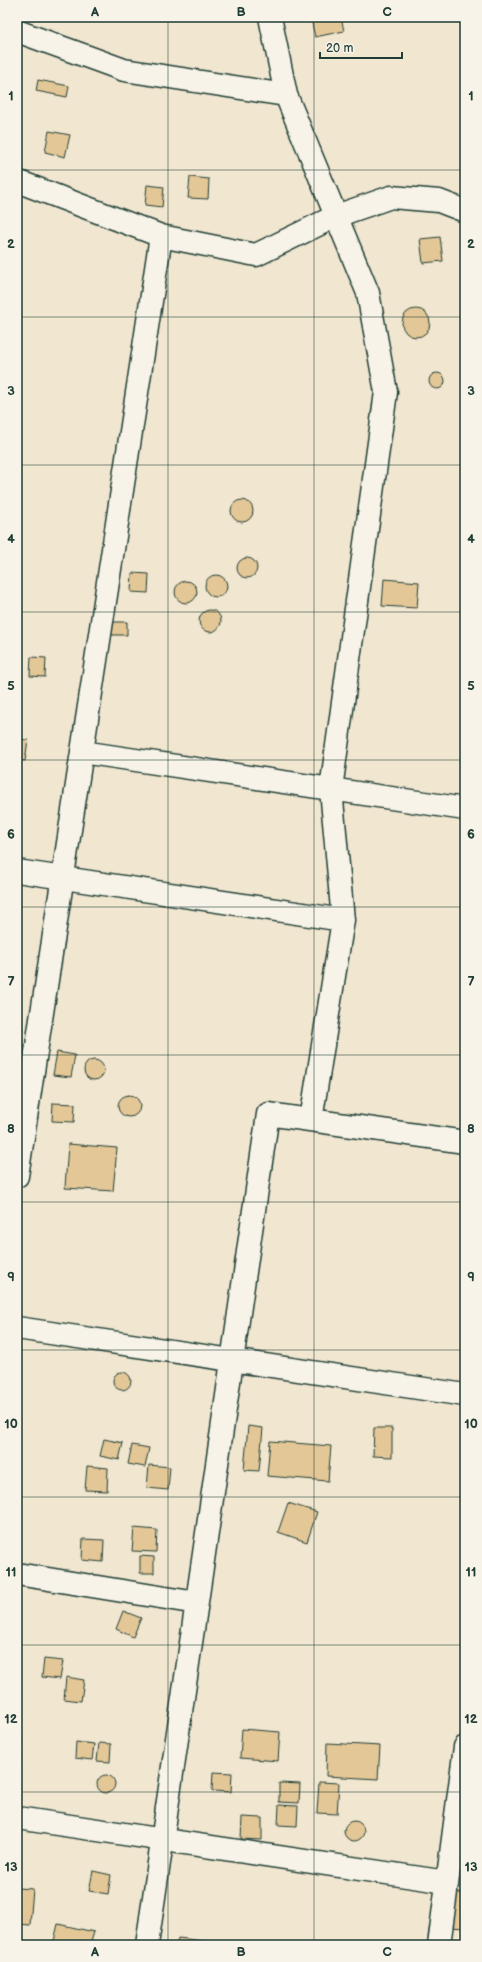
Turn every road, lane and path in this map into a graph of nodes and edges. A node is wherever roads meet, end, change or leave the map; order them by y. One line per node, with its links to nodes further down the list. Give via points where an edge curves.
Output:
1 (270, 17): 3 (street)
2 (17, 31): 3 (street, via 124,70)
3 (286, 96): 6 (street)
4 (17, 181): 7 (street)
5 (465, 211): 6 (street, via 439,201 391,197)
6 (336, 216): 7 (street, via 256,255); 9 (street, via 368,294 386,392)
7 (161, 236): 8 (street)
8 (82, 752): 9 (street); 12 (street)
9 (331, 789): 10 (street); 13 (street)
10 (465, 809)
11 (17, 871): 12 (street)
12 (63, 878): 13 (street); 16 (street)
13 (343, 920): 14 (street)
14 (311, 1120): 15 (street); 18 (street, via 268,1114)
15 (465, 1142)
16 (17, 1176)
17 (17, 1328): 18 (street)
18 (232, 1360): 19 (street); 21 (street)
19 (465, 1395)
20 (17, 1574): 21 (street)
21 (197, 1603): 24 (street)
22 (465, 1747): 25 (street)
23 (17, 1818): 24 (street)
24 (162, 1840): 25 (street); 26 (street)
25 (447, 1882): 27 (street)
26 (147, 1945)
27 (439, 1945)

